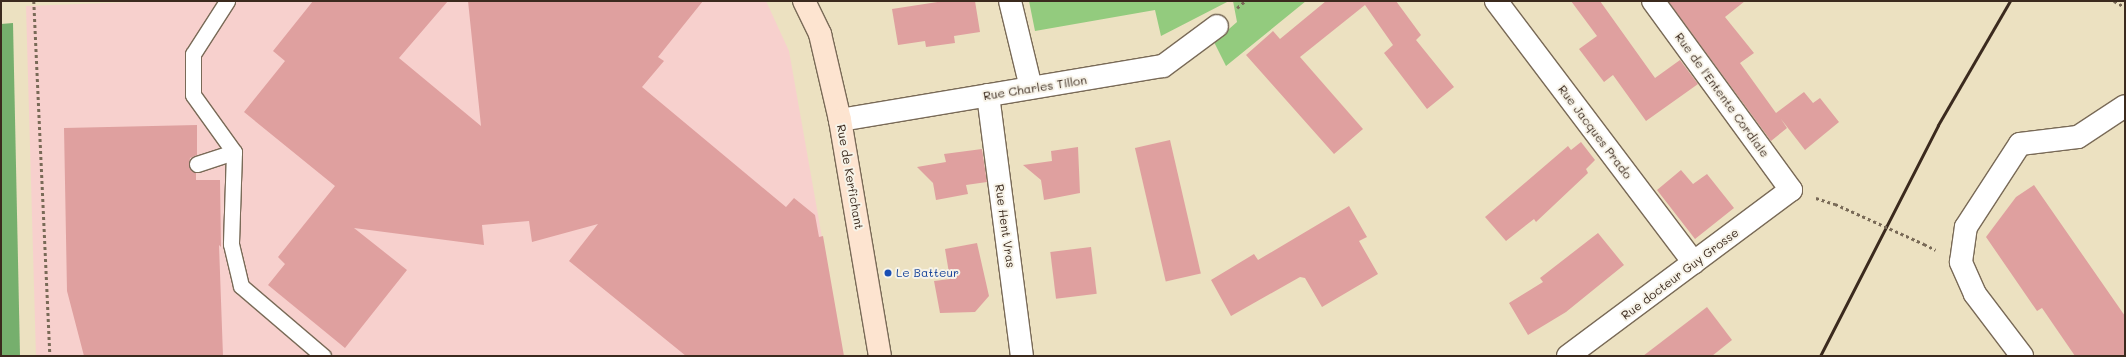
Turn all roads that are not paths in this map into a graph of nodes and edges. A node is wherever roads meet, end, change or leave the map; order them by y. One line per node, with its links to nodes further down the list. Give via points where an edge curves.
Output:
1 (227, 1): 11 (lane, via 193,54 193,95)
2 (804, 1): 10 (street, Rue de Kerfichant, via 820,34)
3 (1010, 1): 7 (street)
4 (1496, 1): 14 (street, Rue Jacques Prado)
5 (1652, 1): 13 (street, Rue de l'Entente Cordiale)
6 (1217, 26): 7 (street, Rue Charles Tillon, via 1162,66)
7 (1031, 88): 8 (street, Rue Charles Tillon)
8 (988, 95): 10 (street, Rue Charles Tillon); 17 (street, Rue Hent Vras)
9 (2125, 106): 19 (street, via 2078,137 2020,144 1966,227 1961,262 1975,294)
10 (840, 120): 16 (street, Rue de Kerfichant)
11 (234, 152): 12 (lane); 15 (lane, via 231,244 242,286)
12 (197, 164)
13 (1791, 190): 14 (street, Rue docteur Guy Grosse)
14 (1694, 263): 18 (street, Rue docteur Guy Grosse)
15 (323, 356)
16 (880, 356)
17 (1022, 356)
18 (1568, 356)
19 (2022, 356)

